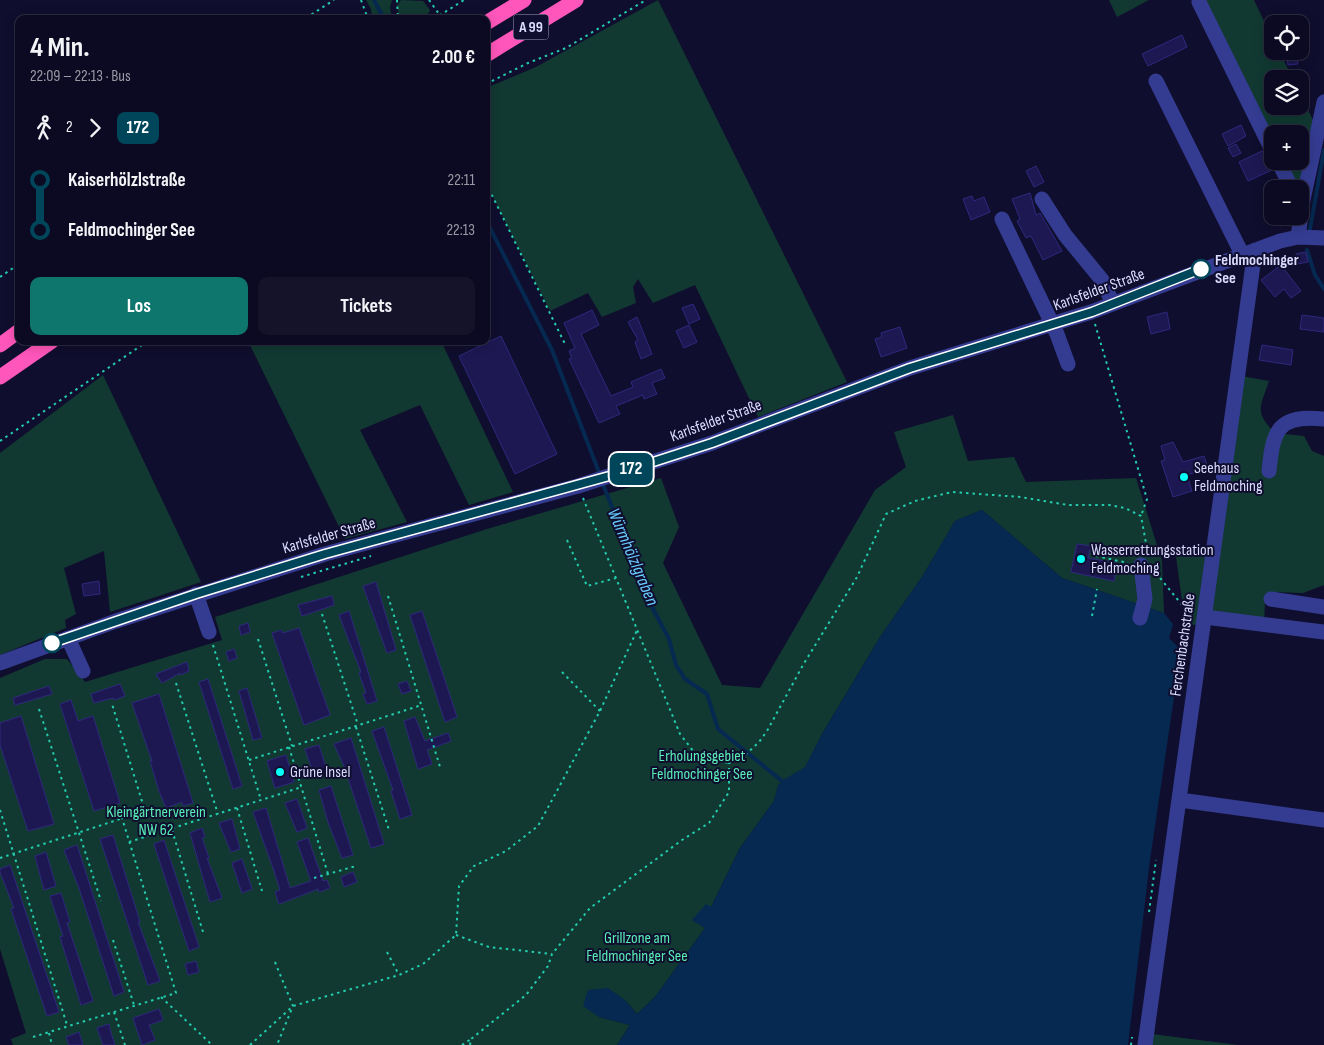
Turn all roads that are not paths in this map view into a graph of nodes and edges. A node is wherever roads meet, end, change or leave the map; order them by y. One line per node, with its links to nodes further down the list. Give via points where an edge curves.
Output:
1 (524, 0): 4 (highway, A 99)
2 (576, 0): 5 (highway, A 99)
3 (1199, 2): 8 (street)
4 (490, 21)
5 (490, 52)
6 (1156, 81): 15 (street)
7 (1324, 102): 9 (street)
8 (1264, 134)
9 (1306, 180)
10 (1042, 199): 16 (street, via 1065,236 1102,280)
11 (1002, 219): 17 (street)
12 (1299, 225): 13 (street)
13 (1298, 237): 14 (street, Karlsfelder Straße); 15 (street, Karlsfelder Straße)
14 (1324, 238)
15 (1249, 252): 16 (street, Karlsfelder Straße); 30 (street, Ferchenbachstraße)
16 (1114, 304): 17 (street, Karlsfelder Straße)
17 (1052, 326): 21 (street); 26 (street, Karlsfelder Straße, via 910,368 712,443 613,475 584,490 325,554)
18 (15, 334): 19 (highway)
19 (0, 345)
20 (46, 345): 22 (highway)
21 (1068, 364)
22 (0, 376)
23 (1324, 419): 24 (street, via 1296,418 1282,424 1271,447)
24 (1269, 472)
25 (1146, 566): 29 (street, via 1145,600)
26 (196, 594): 31 (street); 33 (street, Karlsfelder Straße)
27 (1271, 599): 28 (street)
28 (1324, 607)
29 (1140, 618)
30 (1204, 622): 32 (street); 36 (street, Ferchenbachstraße)
31 (209, 632)
32 (1324, 632)
33 (68, 638): 34 (street, Karlsfelder Straße); 35 (street)
34 (0, 663)
35 (82, 671)
36 (1180, 800): 37 (street); 38 (street, Ferchenbachstraße)
37 (1324, 820)
38 (1146, 1045)

